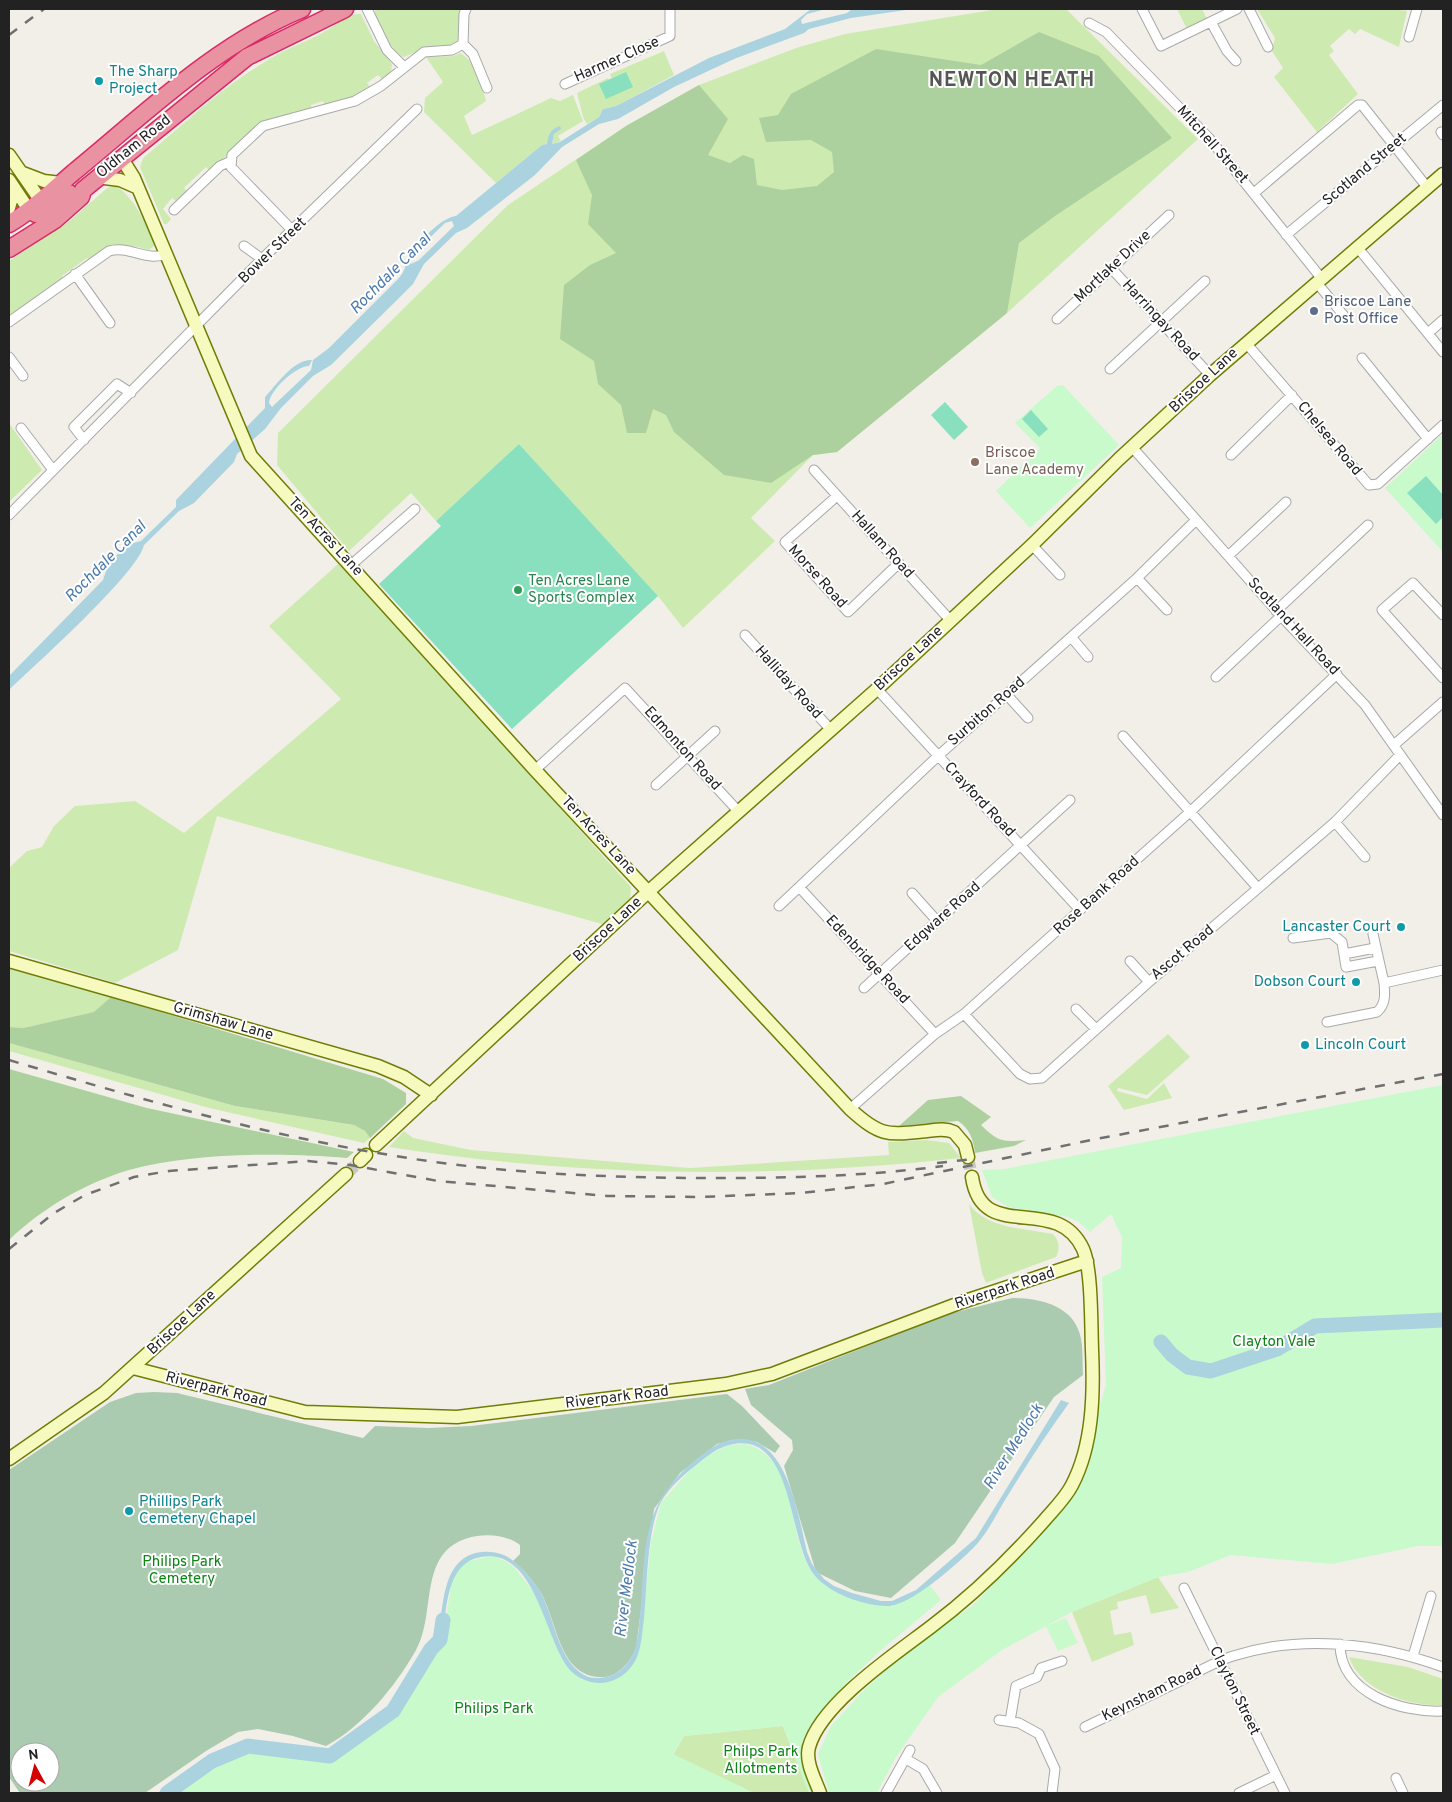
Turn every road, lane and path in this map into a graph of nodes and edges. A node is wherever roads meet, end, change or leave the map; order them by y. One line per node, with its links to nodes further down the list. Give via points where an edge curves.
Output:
1 (302, 9): 21 (highway, Oldham Road, via 231,46)
2 (346, 9): 24 (highway, Oldham Road, via 247,57)
3 (367, 9): 16 (street, via 387,50)
4 (466, 9): 13 (street)
5 (670, 9): 17 (street, Harmer Close, via 670,36)
6 (1142, 9): 10 (street, via 1161,46)
7 (1237, 9): 10 (street)
8 (1249, 9): 14 (street)
9 (1417, 9): 12 (street)
10 (1211, 22): 15 (street)
11 (1089, 23): 33 (street, Mitchell Street, via 1106,32 1209,138)
12 (1409, 37)
13 (463, 44): 16 (street, via 452,50 424,52); 18 (street, via 473,54)
14 (1268, 47)
15 (1236, 61)
16 (404, 68): 25 (street, via 355,101 263,126 240,146)
17 (565, 84)
18 (487, 88)
19 (1443, 105): 22 (street, Scotland Street)
20 (417, 109): 39 (street, Bower Street)
21 (109, 143): 24 (highway); 29 (highway, Oldham Road)
22 (1394, 144): 32 (street); 33 (street, via 1358,104); 40 (street, Scotland Street)
23 (9, 155): 26 (street)
24 (121, 157): 28 (highway, Oldham Road); 31 (street, via 128,165)
25 (230, 162): 36 (street, via 220,166); 39 (street, via 230,167)
26 (22, 173): 29 (street); 35 (street)
27 (1443, 174): 32 (street, Briscoe Lane)
28 (98, 177): 31 (street, via 120,180); 35 (highway, Oldham Road, via 82,190 74,189)
29 (61, 183): 35 (highway, Oldham Road)
30 (11, 185): 34 (street); 35 (street)
31 (136, 187): 44 (street)
32 (1427, 187): 42 (street, Briscoe Lane)
33 (1254, 193): 40 (street, Mitchell Street)
34 (9, 208)
35 (43, 210): 38 (highway, Oldham Road); 43 (highway, Oldham Road)
36 (174, 210)
37 (1169, 215): 46 (street, Mortlake Drive)
38 (9, 224)
39 (293, 232): 45 (street, Bower Street)
40 (1286, 235): 49 (street, Mitchell Street)
41 (244, 246): 45 (street)
42 (1358, 248): 49 (street, Briscoe Lane); 57 (street)
43 (9, 250)
44 (166, 254): 47 (street, via 149,257 116,249); 56 (street)
45 (262, 259): 56 (street, Bower Street)
46 (1110, 268): 51 (street, Mortlake Drive); 54 (street, Harringay Road)
47 (75, 274): 53 (street); 55 (street)
48 (1205, 281): 54 (street)
49 (1320, 281): 50 (street, Mitchell Street); 58 (street, Briscoe Lane)
50 (1345, 318)
51 (1056, 319)
52 (1443, 320): 57 (street)
53 (9, 322)
54 (1160, 322): 62 (street); 63 (street, Harringay Road)
55 (110, 323)
56 (197, 327): 65 (street, Bower Street); 84 (street, Ten Acres Lane, via 251,456)
57 (1428, 333): 59 (street)
58 (1246, 343): 63 (street, Briscoe Lane); 66 (street, Chelsea Road)
59 (1443, 352)
60 (9, 356): 64 (street)
61 (1362, 358): 69 (street)
62 (1110, 369)
63 (1210, 375): 71 (street, Briscoe Lane)
64 (23, 376)
65 (131, 393): 70 (street, Bower Street); 70 (street, via 117,384 74,427)
66 (1292, 395): 69 (street, Chelsea Road, via 1371,486 1378,484); 72 (street)
67 (1443, 425): 69 (street, Chelsea Road)
68 (21, 428): 73 (street)
69 (1428, 439)
70 (84, 440): 73 (street, Bower Street)
71 (1132, 447): 79 (street, Scotland Hall Road); 81 (street, Briscoe Lane)
72 (1231, 455)
73 (53, 470): 78 (street, Bower Street)
74 (814, 470): 75 (street, Hallam Road)
75 (837, 496): 83 (street, Hallam Road); 83 (street, Morse Road, via 786,542 848,612)
76 (1286, 502): 82 (street)
77 (415, 509): 84 (street)
78 (9, 515)
79 (1196, 520): 82 (street, Scotland Hall Road); 86 (street, Surbiton Road)
80 (1368, 525): 88 (street)
81 (1032, 545): 85 (street); 90 (street, Briscoe Lane)
82 (1228, 556): 88 (street, Scotland Hall Road)
83 (899, 564): 90 (street, Hallam Road)
84 (351, 565): 108 (street, Ten Acres Lane)
85 (1060, 575)
86 (1137, 578): 87 (street); 92 (street, Surbiton Road)
87 (1167, 610)
88 (1279, 613): 94 (street, Scotland Hall Road); 95 (street)
89 (1443, 615): 96 (street, via 1413,583 1382,610)
90 (950, 620): 97 (street, Briscoe Lane)
91 (744, 635): 101 (street, Halliday Road)
92 (1072, 638): 93 (street); 98 (street, Surbiton Road)
93 (1088, 657)
94 (1337, 674): 104 (street, Scotland Hall Road); 112 (street, Rose Bank Road)
95 (1216, 677)
96 (1443, 678)
97 (877, 689): 101 (street, Briscoe Lane); 107 (street, Crayford Road)
98 (1007, 695): 100 (street); 107 (street, Surbiton Road)
99 (1443, 702): 104 (street)
100 (1028, 718)
101 (831, 730): 111 (street, Briscoe Lane)
102 (715, 731): 106 (street)
103 (1123, 736): 112 (street)
104 (1394, 745): 105 (street, Scotland Hall Road)
105 (1400, 754): 113 (street, Scotland Hall Road); 114 (street, Ascot Road)
106 (687, 756): 108 (street, Edmonton Road, via 625,688); 109 (street); 111 (street, Edmonton Road)
107 (938, 756): 115 (street, Crayford Road); 117 (street, Surbiton Road)
108 (535, 770): 119 (street, Ten Acres Lane)
109 (656, 785)
110 (1070, 800): 115 (street, Edgware Road)
111 (738, 811): 119 (street, Briscoe Lane)
112 (1191, 811): 118 (street); 122 (street, Rose Bank Road)
113 (1443, 815)
114 (1335, 822): 116 (street); 118 (street, Ascot Road)
115 (1022, 846): 122 (street, Crayford Road); 123 (street, Edgware Road)
116 (1364, 858)
117 (799, 887): 121 (street, Surbiton Road); 132 (street, Edenbridge Road)
118 (1257, 887): 133 (street, Ascot Road, via 1202,939)
119 (650, 891): 141 (street, Briscoe Lane); 142 (street, Ten Acres Lane)
120 (912, 893): 123 (street)
121 (779, 906)
122 (1080, 910): 137 (street, Rose Bank Road)
123 (938, 922): 132 (street, Edgware Road)
124 (1373, 934): 126 (street)
125 (1293, 938): 127 (street, via 1331,933 1342,942)
126 (1375, 948): 127 (street); 130 (street)
127 (1344, 954): 130 (street, via 1346,967)
128 (9, 961): 141 (street, Grimshaw Lane, via 378,1066 404,1076)
129 (1130, 961): 133 (street)
130 (1378, 961): 134 (street)
131 (1443, 970): 134 (street)
132 (880, 974): 135 (street, Edgware Road); 140 (street, Edenbridge Road)
133 (1149, 982): 139 (street, Ascot Road)
134 (1384, 983): 138 (street, via 1385,998 1377,1012)
135 (864, 988)
136 (1076, 1009): 139 (street)
137 (964, 1014): 139 (street, Ascot Road, via 1020,1074 1030,1079 1042,1078); 140 (street, Rose Bank Road)
138 (1327, 1022)
139 (1096, 1030)
140 (935, 1034): 142 (street, Rose Bank Road)
141 (431, 1095): 143 (street, Briscoe Lane)
142 (850, 1109): 144 (street, Ten Acres Lane, via 882,1133 954,1132 965,1145)
143 (376, 1145)
144 (968, 1157)
145 (346, 1174): 148 (street, Briscoe Lane)
146 (972, 1177): 147 (street, via 978,1198 989,1211 1046,1220 1065,1227 1076,1237)
147 (1087, 1262): 148 (street, Riverpark Road, via 962,1302 772,1374 707,1386 457,1417 305,1412); 163 (street, via 1092,1409 1084,1454 1072,1486 998,1569 933,1626 894,1653 834,1707 816,1730 808,1749 809,1764)
148 (133, 1368): 149 (street, Briscoe Lane, via 104,1393)
149 (9, 1459)
150 (1184, 1588): 154 (street, Clayton Street)
151 (1431, 1596): 153 (street)
152 (1340, 1644): 153 (street, Keynsham Road); 154 (street, Keynsham Road, via 1282,1646); 157 (street, via 1345,1671 1377,1697 1413,1710)
153 (1413, 1656): 156 (street, Keynsham Road)
154 (1220, 1661): 160 (street, Keynsham Road); 161 (street, Clayton Street)
155 (1062, 1662): 159 (street, via 1041,1668 1037,1677 1016,1686)
156 (1443, 1667)
157 (1443, 1711)
158 (998, 1720): 159 (street)
159 (1010, 1721): 166 (street, via 1039,1734 1054,1769)
160 (1085, 1727)
161 (1276, 1775): 167 (street); 168 (street, Clayton Street)
162 (1396, 1778): 169 (street)
163 (820, 1793)
164 (886, 1793): 165 (street, via 908,1754)
165 (937, 1793)
166 (1052, 1793)
167 (1239, 1793)
168 (1285, 1793)
169 (1404, 1793)

